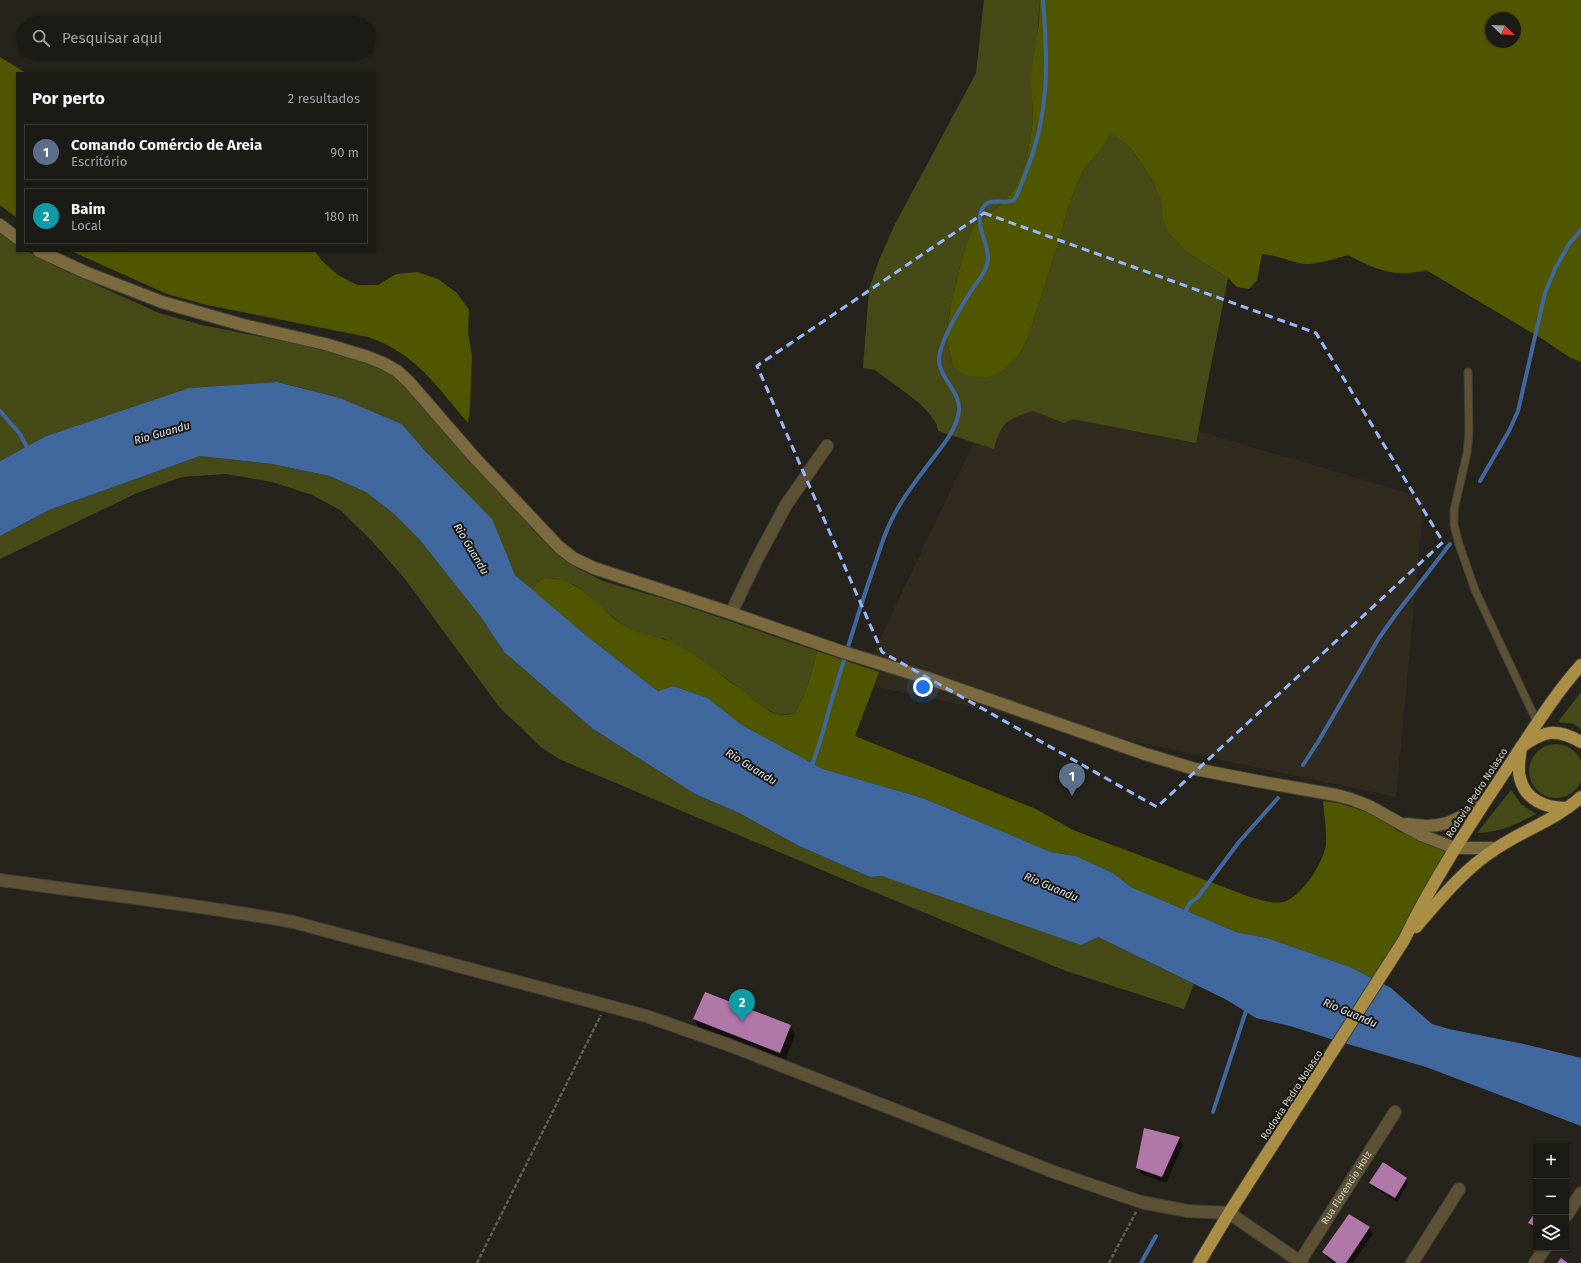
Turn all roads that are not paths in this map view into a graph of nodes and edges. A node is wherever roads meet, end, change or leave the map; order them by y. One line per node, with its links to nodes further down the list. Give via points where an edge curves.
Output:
1 (0, 225): 2 (main road)
2 (16, 237)
3 (41, 252): 6 (main road, via 87,274 162,302 325,344 386,364 409,382 474,457 573,558 601,570)
4 (1468, 372): 8 (lane, via 1469,434 1454,510 1454,525 1458,544 1476,590)
5 (827, 446): 6 (street, via 786,505)
6 (731, 613): 15 (main road, via 1145,754 1195,769 1336,795 1369,806)
7 (1581, 664): 8 (highway, Rodovia Pedro Nolasco)
8 (1537, 722): 10 (highway, Rodovia Pedro Nolasco)
9 (1581, 742): 10 (highway, via 1562,733 1551,733 1542,734)
10 (1521, 747): 12 (highway, Rodovia Pedro Nolasco); 14 (highway, via 1519,766 1524,789 1542,805)
11 (1581, 797): 14 (highway, Rodovia Pedro Nolasco)
12 (1482, 805): 15 (main road, via 1442,825 1420,826); 16 (highway, Rodovia Pedro Nolasco)
13 (1581, 806): 14 (main road)
14 (1566, 808): 17 (highway, Rodovia Pedro Nolasco)
15 (1397, 822): 16 (main road, via 1421,835)
16 (1456, 848): 17 (main road); 19 (highway, Rodovia Pedro Nolasco)
17 (1496, 848): 19 (highway, Rodovia Pedro Nolasco, via 1453,885)
18 (0, 880): 23 (street, via 235,911 293,922 606,1004 729,1045 1054,1172 1141,1202 1188,1211)
19 (1402, 944): 23 (highway, Rodovia Pedro Nolasco)
20 (1395, 1112): 27 (street, Rua Florencio Holz)
21 (1459, 1189): 28 (street)
22 (1581, 1193): 24 (street)
23 (1229, 1213): 26 (highway, Rodovia Pedro Nolasco); 27 (street)
24 (1567, 1215)
25 (1543, 1251): 29 (street)
26 (1199, 1263)
27 (1301, 1263)
28 (1412, 1263)
29 (1535, 1263)

